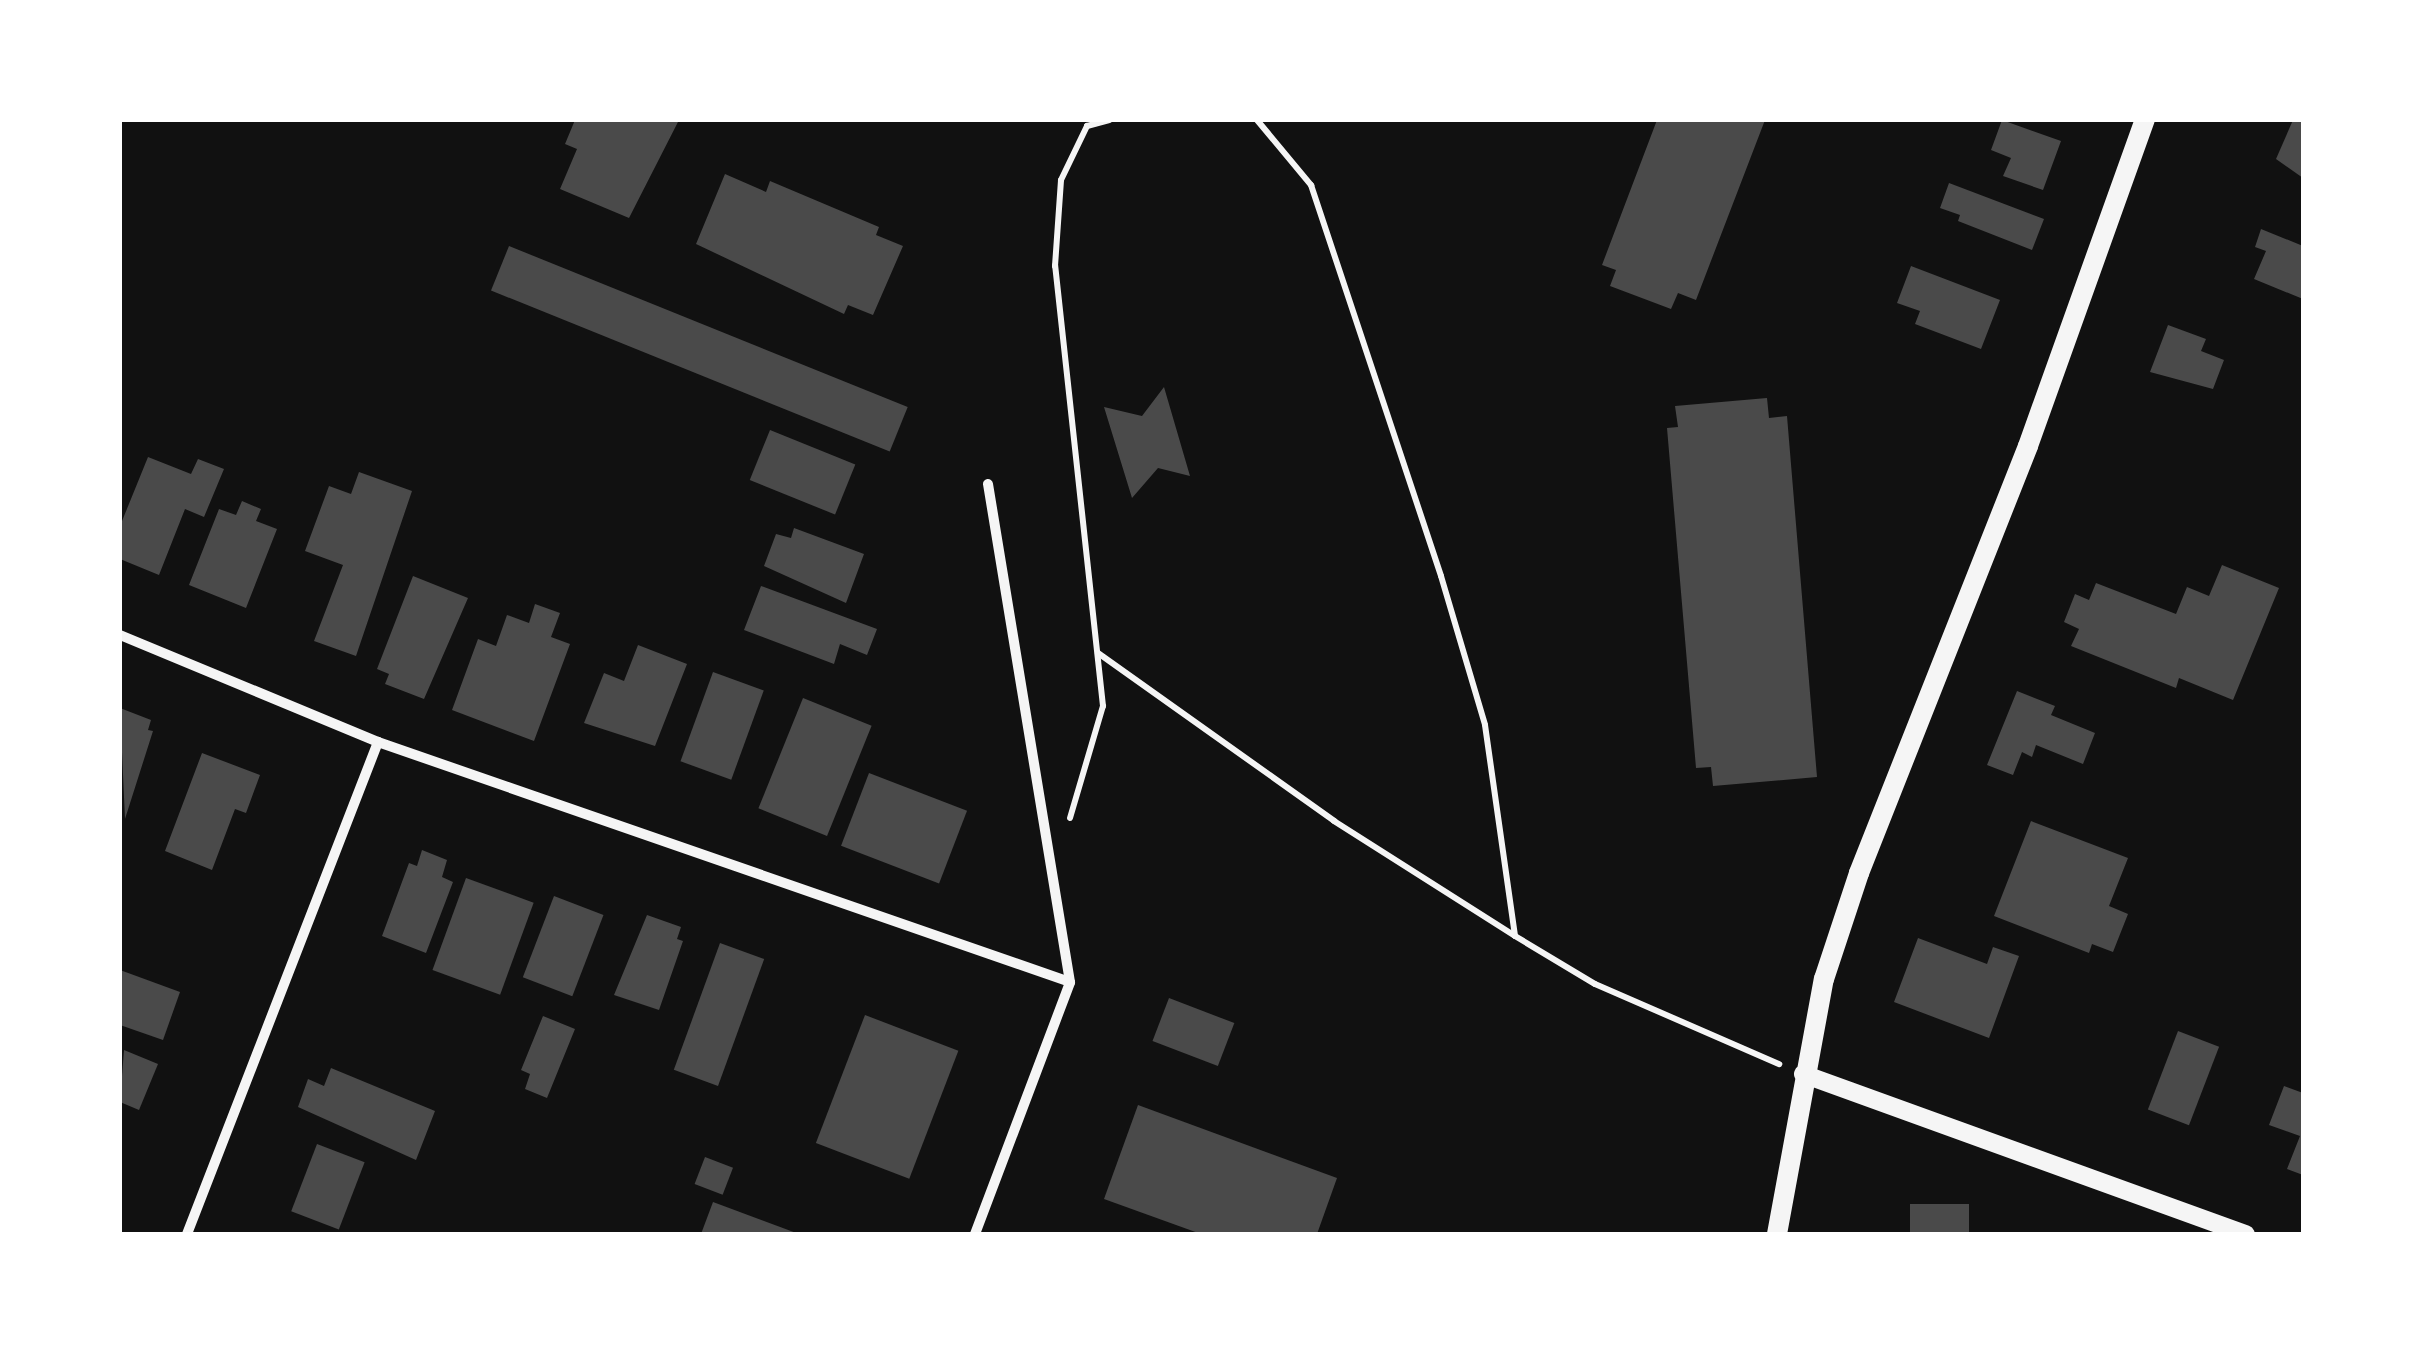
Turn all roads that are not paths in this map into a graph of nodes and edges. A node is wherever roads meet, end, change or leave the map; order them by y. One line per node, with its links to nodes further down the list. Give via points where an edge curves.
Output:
1 (2146, 120): 6 (main road, via 2028,446 1859,872)
2 (988, 484): 5 (street)
3 (120, 635): 4 (street)
4 (378, 742): 5 (street); 7 (street)
5 (1070, 982): 8 (street)
6 (1803, 1074): 9 (main road); 10 (street)
7 (186, 1234)
8 (976, 1234)
9 (1777, 1234)
10 (2246, 1234)

